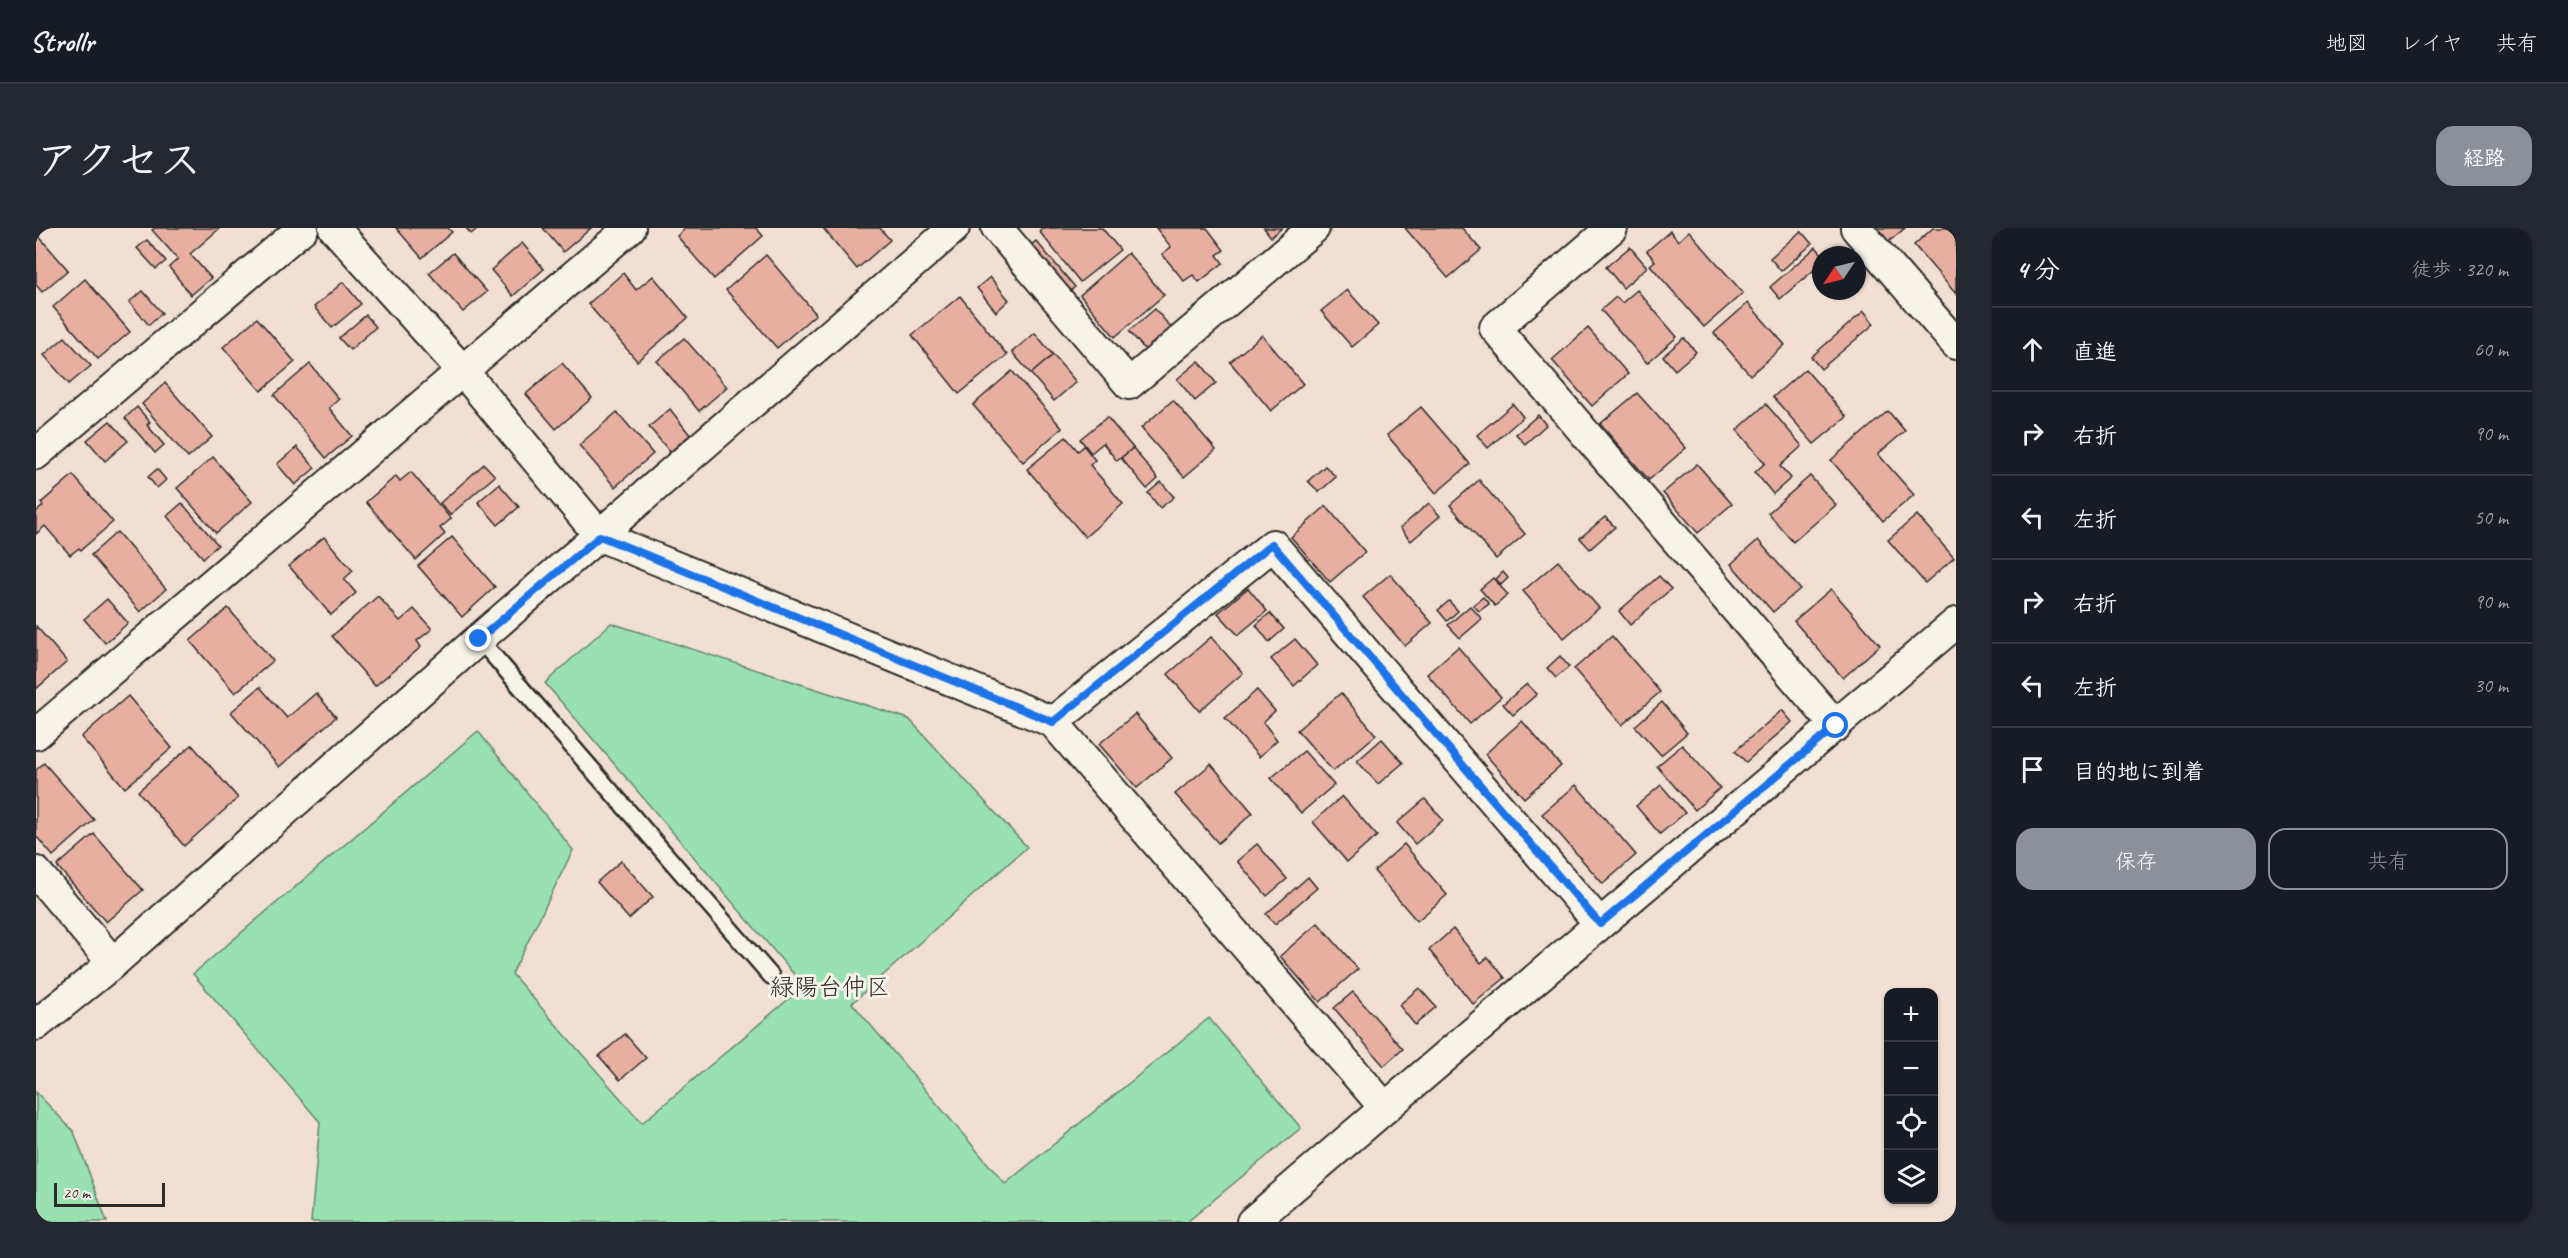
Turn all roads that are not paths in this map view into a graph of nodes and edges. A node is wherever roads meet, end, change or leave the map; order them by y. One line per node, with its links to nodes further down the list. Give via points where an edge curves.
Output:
1 (303, 228): 11 (street)
2 (334, 228): 10 (street)
3 (630, 228): 10 (street)
4 (954, 228): 12 (street)
5 (997, 228): 6 (street, via 1129,384)
6 (1314, 228)
7 (1612, 228): 16 (street, via 1495,328)
8 (1856, 228): 9 (street)
9 (1956, 344)
10 (462, 370): 12 (street); 17 (street)
11 (36, 454)
12 (600, 536): 14 (street); 15 (street)
13 (1956, 624): 16 (street)
14 (479, 639): 20 (street); 21 (lane)
15 (1053, 722): 19 (street, via 1272,544); 23 (street)
16 (1836, 726): 19 (street)
17 (36, 734)
18 (36, 872): 20 (street)
19 (1600, 924): 23 (street)
20 (113, 963): 22 (street)
21 (771, 976)
22 (36, 1025)
23 (1386, 1108): 24 (street)
24 (1252, 1222)

